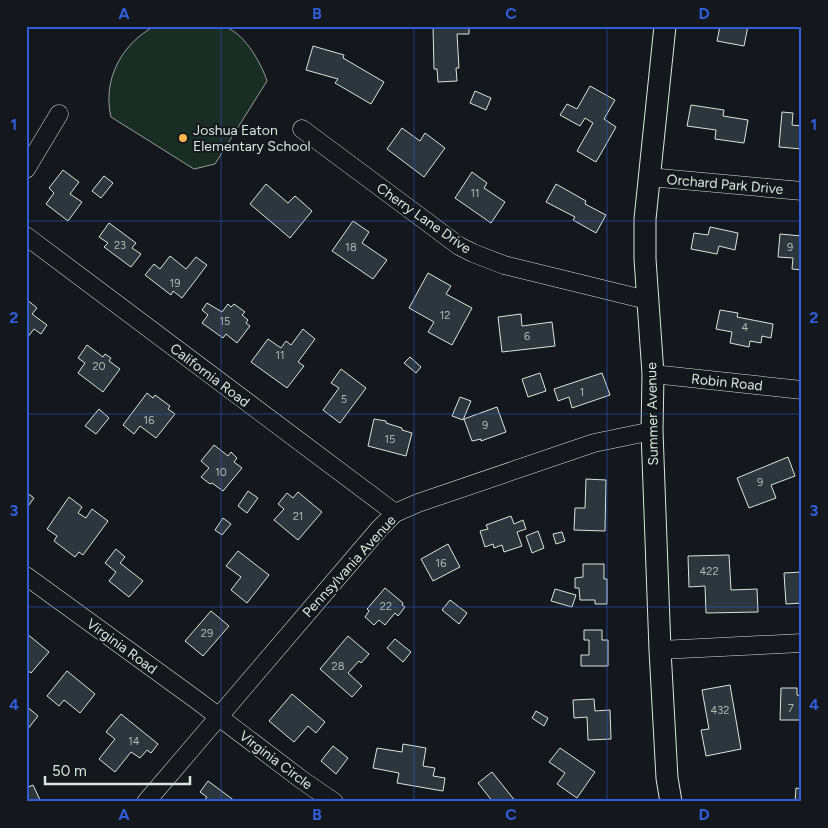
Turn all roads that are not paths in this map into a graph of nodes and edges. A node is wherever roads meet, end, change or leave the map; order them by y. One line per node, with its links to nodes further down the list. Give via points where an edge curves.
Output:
1 (665, 26): 5 (street, Summer Avenue)
2 (60, 114): 4 (street)
3 (302, 129): 8 (street, Cherry Lane Drive, via 472,253)
4 (26, 168)
5 (649, 177): 6 (street, Orchard Park Drive); 8 (street, Summer Avenue, via 645,219)
6 (802, 191)
7 (26, 236): 12 (street, California Road)
8 (647, 300): 9 (street, Summer Avenue)
9 (653, 374): 10 (street, Robin Road); 11 (street, Summer Avenue)
10 (802, 390)
11 (652, 431): 12 (street, Pennsylvania Avenue, via 594,444); 15 (street, Summer Avenue)
12 (395, 513): 16 (street, Pennsylvania Avenue)
13 (26, 576): 16 (street, Virginia Road)
14 (802, 643): 15 (street)
15 (660, 650): 19 (street, Summer Avenue)
16 (218, 717): 17 (street, Pennsylvania Avenue); 18 (street, Virginia Circle)
17 (146, 802)
18 (334, 802)
19 (671, 802)

